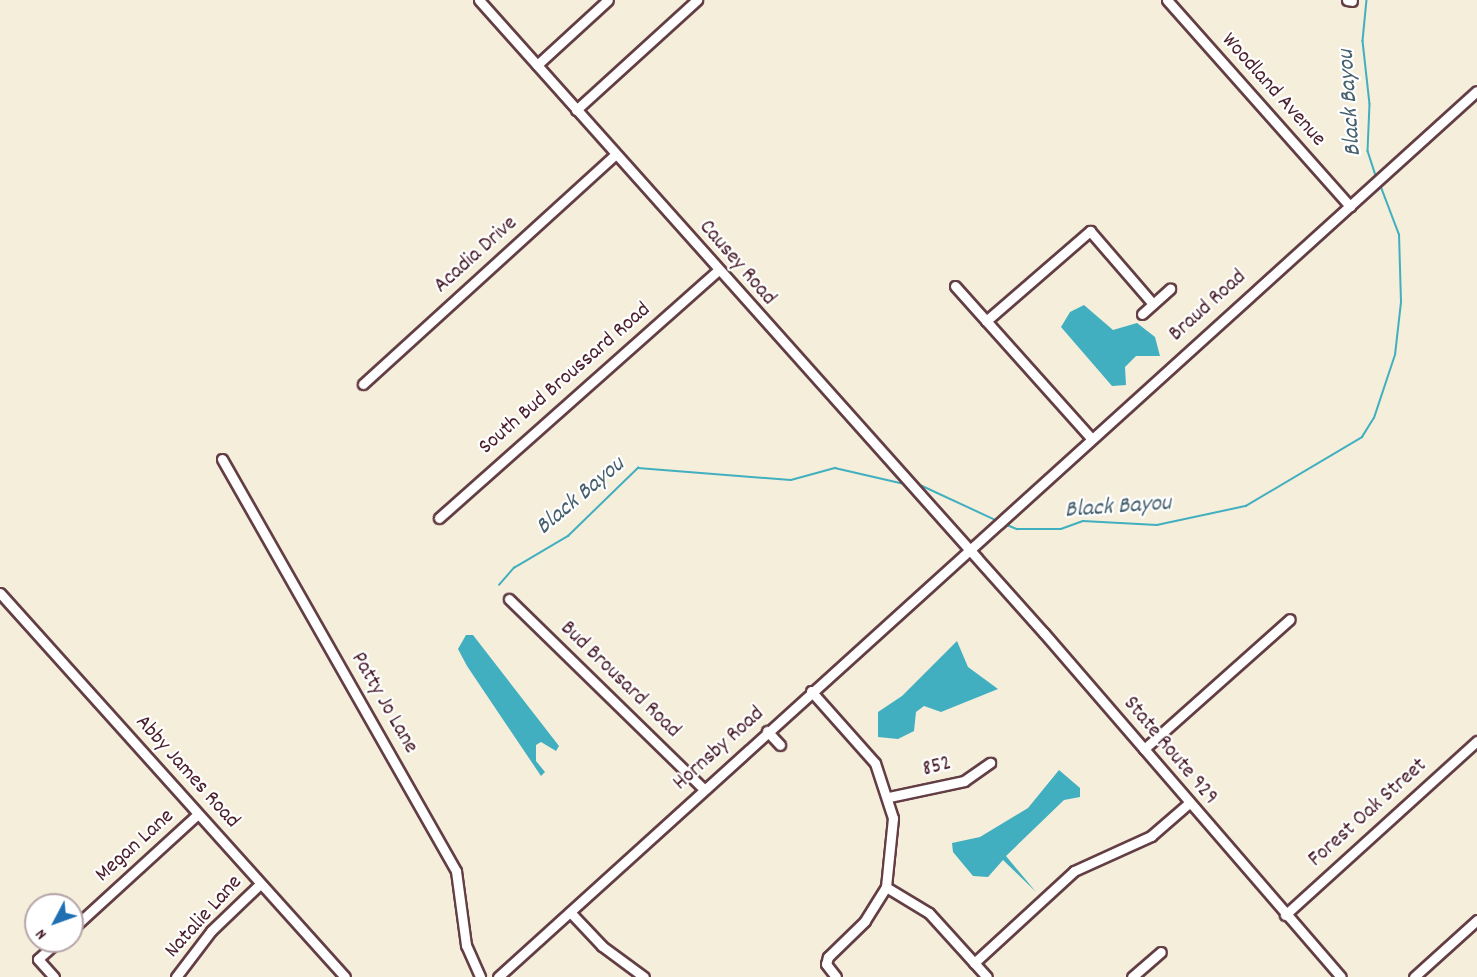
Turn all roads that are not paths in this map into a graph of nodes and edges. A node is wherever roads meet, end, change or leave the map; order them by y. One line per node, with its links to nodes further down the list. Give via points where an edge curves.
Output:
1 (479, 0): 5 (street, Causey Road)
2 (608, 0): 5 (street)
3 (697, 0): 7 (street)
4 (1167, 0): 9 (street, Woodland Avenue)
5 (537, 65): 7 (street, Causey Road)
6 (1477, 90): 9 (street, Braud Road)
7 (576, 110): 8 (street, Causey Road)
8 (615, 155): 10 (street, Causey Road); 16 (street, Acadia Drive)
9 (1350, 206): 17 (street, Braud Road)
10 (717, 270): 19 (street, South Bud Broussard Road); 20 (street, Causey Road)
11 (955, 286): 15 (street)
12 (1170, 290): 13 (street)
13 (1154, 304): 14 (street); 15 (street, via 1090,231)
14 (1142, 314)
15 (986, 321): 17 (street)
16 (363, 384)
17 (1091, 438): 20 (street, Braud Road)
18 (222, 459): 46 (street, Patty Jo Lane, via 456,871 466,945)
19 (439, 518)
20 (967, 552): 24 (street, Hornsby Road); 28 (street, State Route 929)
21 (0, 593): 33 (street, Abby James Road)
22 (509, 599): 30 (street, Bud Brousard Road)
23 (1290, 619): 28 (street)
24 (811, 691): 25 (street, Hornsby Road); 31 (street, via 869,754)
25 (767, 731): 27 (street); 30 (street, Hornsby Road)
26 (1477, 741): 37 (street, Forest Oak Street)
27 (780, 745)
28 (1144, 749): 32 (street, State Route 929)
29 (990, 763): 31 (street, 852, via 964,781)
30 (704, 789): 36 (street, Hornsby Road)
31 (889, 797): 35 (street, via 894,846)
32 (1188, 804): 37 (street, State Route 929); 42 (street, via 1151,836 1074,871)
33 (197, 815): 34 (street, Abby James Road); 38 (street, Megan Lane)
34 (260, 884): 44 (street, Natalie Lane, via 211,931); 45 (street, Abby James Road)
35 (886, 887): 42 (street, via 905,896); 49 (street, via 826,964)
36 (570, 912): 47 (street, Hornsby Road); 48 (street, via 602,946)
37 (1285, 915): 52 (street, State Route 929)
38 (84, 918)
39 (1477, 920): 53 (street)
40 (1161, 952): 51 (street)
41 (45, 953): 43 (street, via 38,959)
42 (974, 963): 50 (street)
43 (54, 977)
44 (176, 977)
45 (345, 977)
46 (480, 977)
47 (498, 977)
48 (644, 977)
49 (836, 977)
50 (987, 977)
51 (1132, 977)
52 (1341, 977)
53 (1414, 977)

